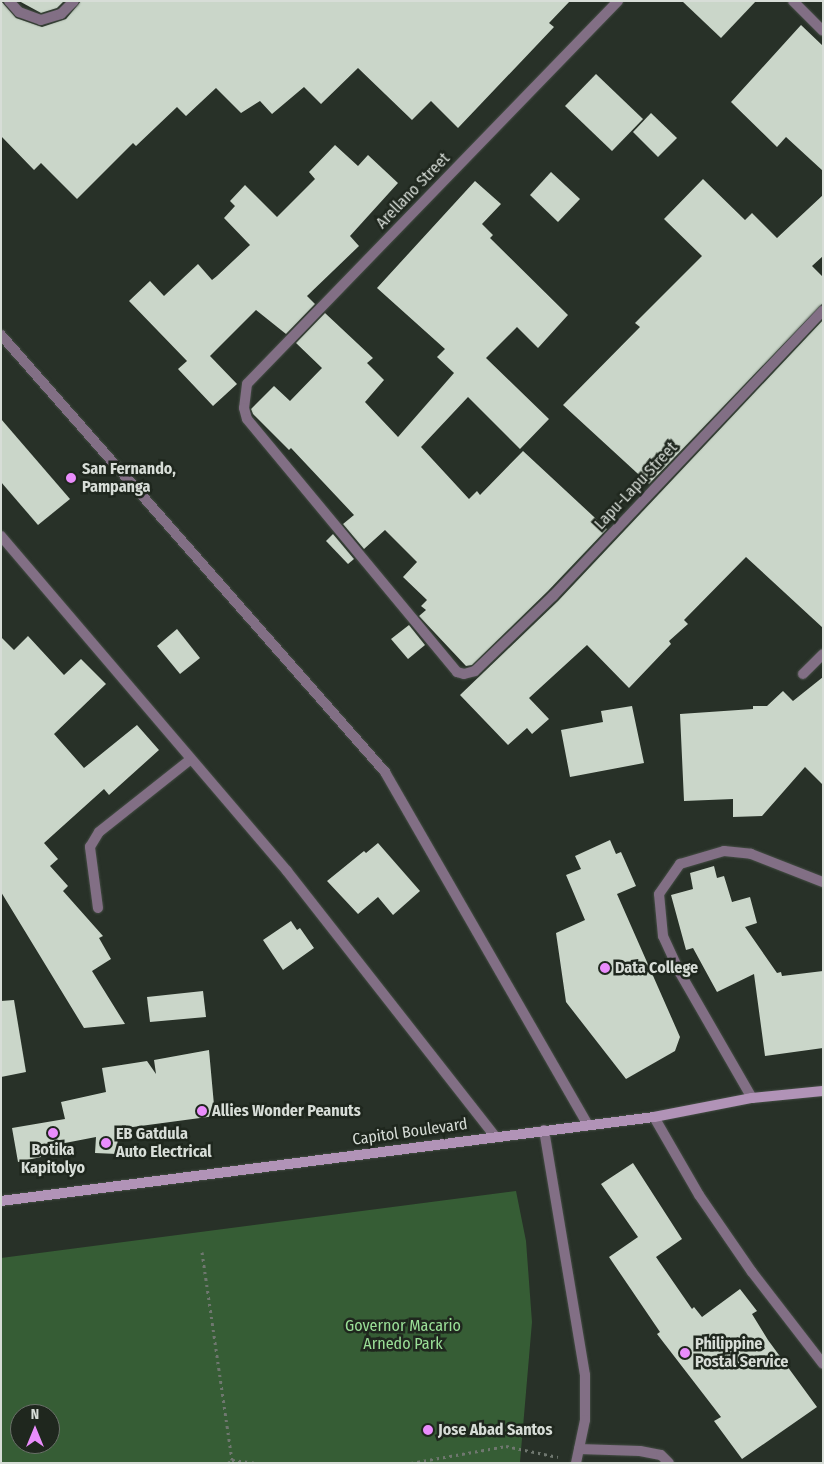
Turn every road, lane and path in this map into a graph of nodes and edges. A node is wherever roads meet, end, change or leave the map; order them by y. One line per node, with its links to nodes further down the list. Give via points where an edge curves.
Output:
1 (10, 1): 2 (street, via 19,12 41,20 61,14)
2 (74, 1)
3 (618, 1): 10 (street, Arellano Street, via 247,384 244,408 254,429 458,672)
4 (793, 1): 5 (street)
5 (823, 30)
6 (823, 310): 10 (street, Lapu-Lapu Street, via 553,596 475,671)
7 (1, 335): 18 (street, via 385,772)
8 (1, 536): 12 (street)
9 (823, 654): 11 (street)
10 (464, 674)
11 (803, 674)
12 (190, 760): 14 (street, via 99,832 90,847); 20 (street, via 287,871)
13 (823, 882): 16 (street, via 751,854 724,850 680,864 659,894 663,936)
14 (98, 908)
15 (823, 1091): 16 (main road, Capitol Boulevard)
16 (752, 1098): 17 (main road, Capitol Boulevard)
17 (654, 1117): 18 (main road, Capitol Boulevard); 23 (street, via 699,1195 752,1272)
18 (588, 1125): 19 (main road, Capitol Boulevard)
19 (544, 1130): 20 (main road, Capitol Boulevard); 24 (street, via 585,1374 585,1420)
20 (495, 1136): 21 (main road, Capitol Boulevard)
21 (2, 1198)
22 (202, 1252): 25 (path)
23 (823, 1364)
24 (579, 1449): 26 (street); 30 (street, via 640,1451 661,1455)
25 (232, 1460): 27 (path); 28 (path)
26 (576, 1462): 29 (path, via 506,1446)
27 (228, 1463)
28 (256, 1463)
29 (411, 1463)
30 (668, 1463)

